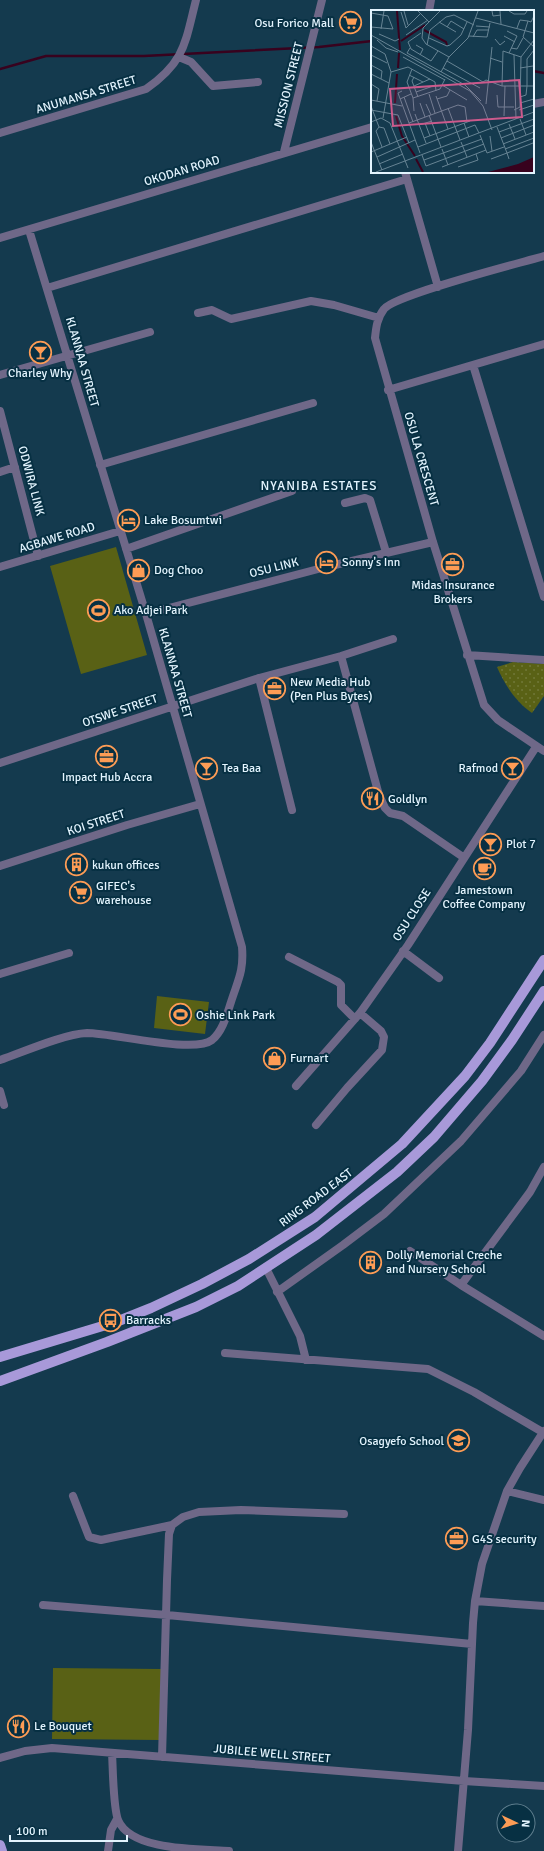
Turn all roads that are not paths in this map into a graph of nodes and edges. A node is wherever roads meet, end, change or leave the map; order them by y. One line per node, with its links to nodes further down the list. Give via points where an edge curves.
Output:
1 (196, 0): 5 (street, ANUMANSA STREET, via 185,45)
2 (322, 0): 11 (street, MISSION STREET)
3 (431, 0): 4 (street)
4 (429, 10)
5 (179, 57): 6 (street, via 191,62 213,86); 10 (street, ANUMANSA STREET, via 162,78 146,89)
6 (258, 82)
7 (544, 102): 8 (street)
8 (534, 104)
9 (371, 127): 11 (street, OKODAN ROAD)
10 (0, 133)
11 (284, 152): 13 (street, OKODAN ROAD)
12 (406, 176): 16 (street); 17 (street)
13 (29, 230): 14 (street, OKODAN ROAD); 17 (street, KLANNAA STREET)
14 (0, 238)
15 (544, 256): 16 (street, OSU LA CRESCENT)
16 (438, 287): 19 (street, OSU LA CRESCENT, via 392,303 384,309)
17 (47, 288): 22 (street, KLANNAA STREET)
18 (198, 313): 19 (street, via 212,310 231,319 311,301)
19 (379, 318): 25 (street, OSU LA CRESCENT, via 375,338)
20 (150, 332): 22 (street)
21 (544, 344): 23 (street)
22 (68, 355): 24 (street); 28 (street, KLANNAA STREET)
23 (473, 365): 25 (street); 39 (street)
24 (0, 375)
25 (388, 390): 34 (street, OSU LA CRESCENT)
26 (313, 403): 28 (street)
27 (0, 411): 29 (street, ODWIRA LINK)
28 (100, 465): 33 (street, KLANNAA STREET)
29 (15, 467): 30 (street); 37 (street, ODWIRA LINK)
30 (0, 472)
31 (292, 491): 35 (street)
32 (345, 503): 36 (street, via 365,498 370,500)
33 (120, 531): 35 (street, KLANNAA STREET); 37 (street, AGBAWE ROAD)
34 (433, 542): 36 (street, OSU LINK); 42 (street, OSU LA CRESCENT)
35 (126, 549): 40 (street, KLANNAA STREET)
36 (386, 552): 40 (street, OSU LINK)
37 (38, 556): 38 (street, AGBAWE ROAD)
38 (0, 567)
39 (544, 597)
40 (146, 614): 46 (street, KLANNAA STREET)
41 (393, 639): 43 (street, OTSWE STREET)
42 (467, 655): 44 (street); 47 (street, OSU LA CRESCENT, via 484,705 498,720)
43 (341, 656): 45 (street, OTSWE STREET); 52 (street, via 379,795 385,808 390,813 403,816)
44 (544, 660)
45 (259, 678): 46 (street, OTSWE STREET); 51 (street)
46 (172, 707): 49 (street, OTSWE STREET); 50 (street, KLANNAA STREET)
47 (536, 747): 48 (street, OSU LA CRESCENT); 52 (street, OSU CLOSE)
48 (544, 751)
49 (0, 763)
50 (200, 804): 53 (street, KOI STREET); 63 (street, KLANNAA STREET, via 242,947 242,971 222,1025 212,1040 193,1045 86,1033 69,1036)
51 (292, 810)
52 (463, 857): 54 (street, OSU CLOSE)
53 (0, 866)
54 (403, 951): 59 (street); 61 (street, OSU CLOSE)
55 (70, 953): 58 (street)
56 (289, 957): 61 (street, via 338,982 341,1005)
57 (544, 960): 69 (main road, RING ROAD EAST, via 477,1061 402,1144)
58 (0, 974)
59 (440, 978)
60 (544, 991): 70 (main road, via 482,1081 434,1137)
61 (358, 1016): 64 (street, OSU CLOSE); 67 (street, via 381,1031 384,1037 382,1050)
62 (544, 1035): 74 (street, via 521,1071 461,1141 384,1214)
63 (0, 1060)
64 (296, 1086)
65 (0, 1091): 66 (street)
66 (4, 1105)
67 (316, 1125)
68 (544, 1167): 73 (street, via 530,1192)
69 (367, 1175): 70 (main road); 77 (main road, RING ROAD EAST, via 299,1229 202,1284 116,1322)
70 (378, 1187): 72 (main road, via 316,1235)
71 (410, 1252): 73 (street)
72 (266, 1268): 74 (street); 79 (main road, via 238,1286 196,1307)
73 (461, 1286): 75 (street)
74 (277, 1292): 78 (street, via 300,1336)
75 (544, 1336)
76 (225, 1354): 78 (street)
77 (0, 1356)
78 (306, 1360): 80 (street, via 428,1369)
79 (0, 1380)
80 (544, 1432): 81 (street)
81 (507, 1491): 83 (street); 86 (street, via 482,1564)
82 (73, 1496): 85 (street, via 89,1537 101,1540)
83 (544, 1500)
84 (344, 1514): 85 (street, via 241,1510 198,1512 183,1517)
85 (172, 1525): 89 (street, via 169,1542)
86 (475, 1601): 88 (street); 90 (street)
87 (43, 1605): 89 (street)
88 (544, 1606)
89 (167, 1615): 90 (street); 92 (street)
90 (472, 1644): 94 (street)
91 (112, 1753): 92 (street, JUBILEE WELL STREET); 93 (street, JUBILEE WELL STREET, via 52,1748 25,1751); 96 (street)
92 (162, 1757): 94 (street, JUBILEE WELL STREET)
93 (0, 1758)
94 (464, 1781): 95 (street, JUBILEE WELL STREET); 102 (street)
95 (544, 1786)
96 (117, 1819): 98 (street, via 122,1828 138,1841 153,1847); 100 (street, via 111,1830)
97 (0, 1845): 99 (main road)
98 (202, 1850): 101 (street)
99 (2, 1851)
100 (108, 1851)
101 (229, 1851)
102 (458, 1851)

